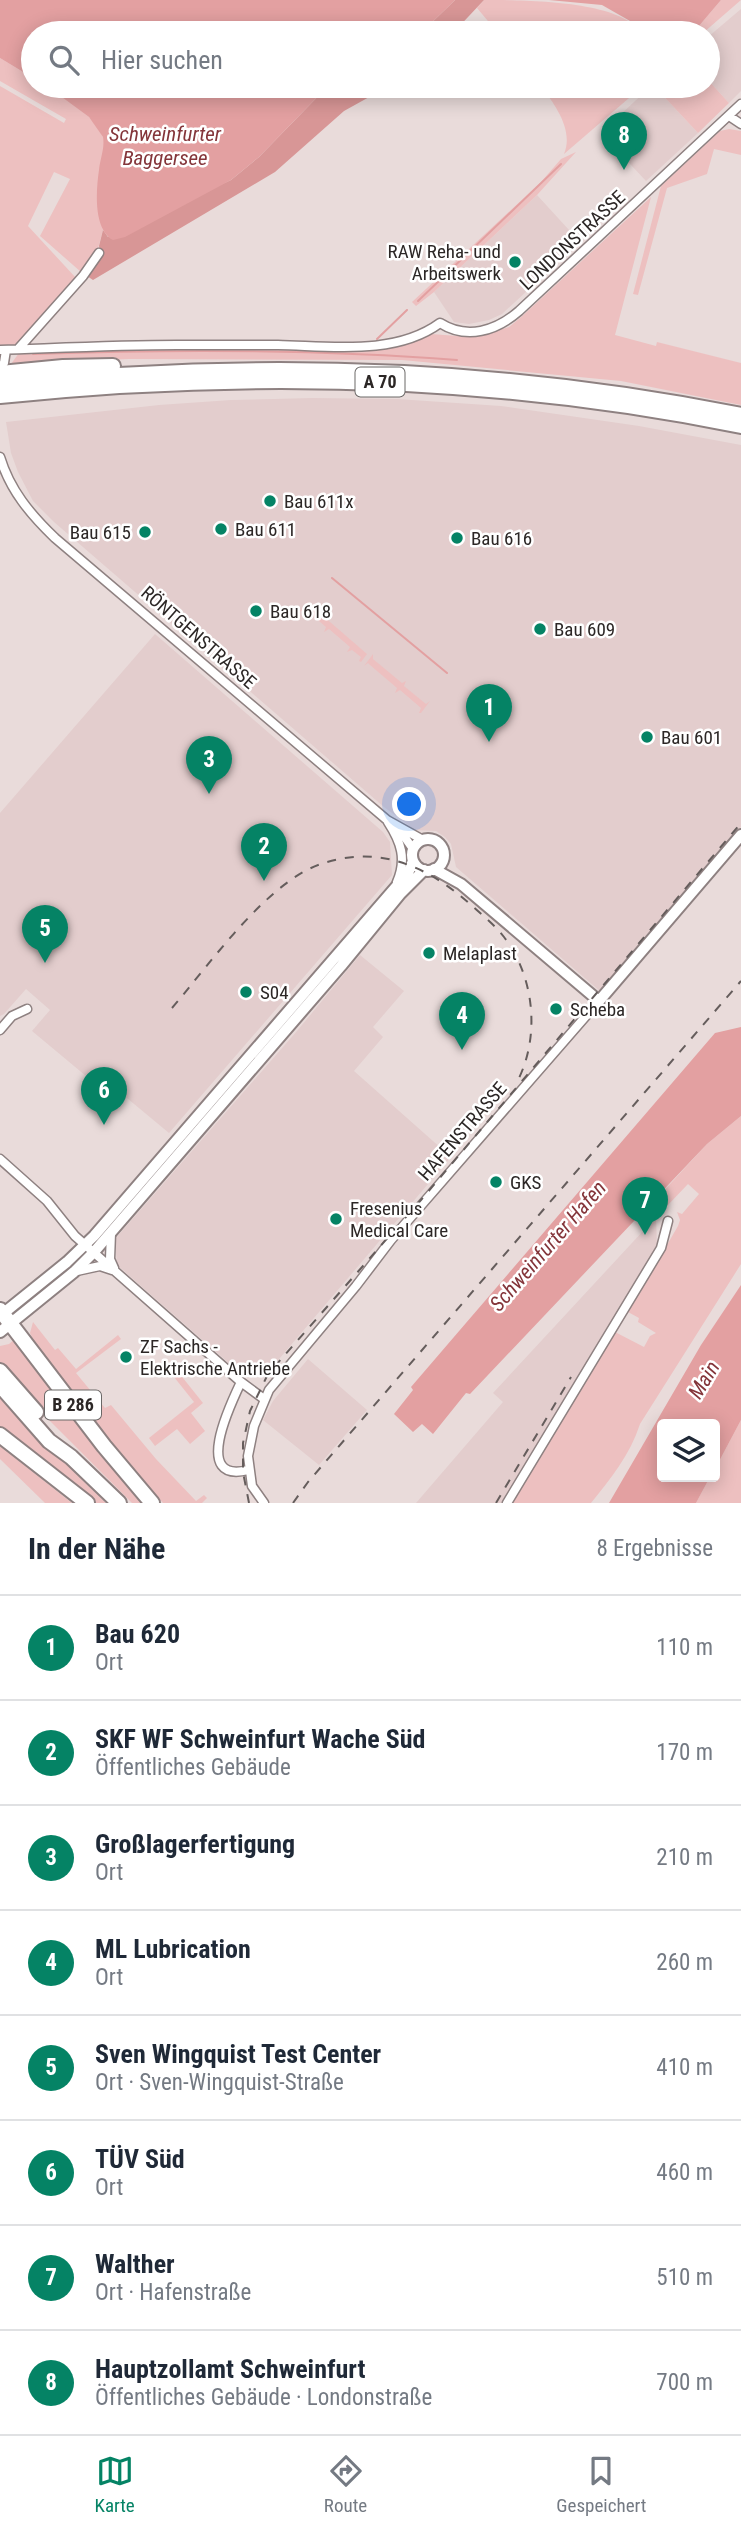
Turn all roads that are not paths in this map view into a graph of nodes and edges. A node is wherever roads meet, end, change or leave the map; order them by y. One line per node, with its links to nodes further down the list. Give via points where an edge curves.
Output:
1 (741, 104): 2 (street, LONDONSTRASSE)
2 (729, 116): 3 (street); 5 (street, LONDONSTRASSE, via 511,319 498,326 475,332 440,323 428,332 353,347)
3 (741, 124)
4 (99, 253): 5 (street)
5 (19, 348): 6 (street)
6 (3, 350): 7 (street)
7 (0, 367)
8 (0, 373): 9 (highway)
9 (18, 383): 10 (highway, A 70); 11 (highway, A 70); 12 (highway, A 70, via 103,366 432,374 605,392); 13 (highway, A 70, via 378,382 566,397)
10 (0, 385)
11 (0, 396)
12 (741, 415)
13 (741, 426)
14 (0, 457): 15 (street, RÖNTGENSTRASSE, via 20,500 54,538)
15 (387, 820): 16 (street, RÖNTGENSTRASSE); 23 (street, via 403,855)
16 (397, 827): 18 (street, RÖNTGENSTRASSE); 19 (street, RÖNTGENSTRASSE)
17 (741, 835): 25 (street, HAFENSTRASSE)
18 (423, 840): 19 (street); 20 (street, via 438,842)
19 (413, 855): 21 (street); 23 (street, via 408,873)
20 (443, 860): 21 (street); 22 (street)
21 (429, 870): 22 (street); 24 (street)
22 (461, 884): 25 (street)
23 (394, 889): 24 (street)
24 (365, 930): 29 (street)
25 (599, 1001): 39 (street, HAFENSTRASSE, via 391,1240)
26 (27, 1009): 27 (street, via 12,1016)
27 (0, 1030)
28 (0, 1159): 32 (street, via 47,1201)
29 (144, 1185): 31 (street); 32 (street)
30 (668, 1221): 47 (street, via 661,1248)
31 (111, 1231): 32 (street); 33 (street, via 110,1259)
32 (89, 1249): 33 (street); 34 (street); 35 (street)
33 (115, 1271): 34 (street, via 100,1266); 37 (street)
34 (75, 1272): 35 (street)
35 (3, 1319): 45 (highway, B 286)
36 (0, 1371): 41 (highway, B 286)
37 (240, 1382): 39 (street); 42 (street, via 220,1434 218,1460 227,1471)
38 (0, 1385): 41 (highway, B 286, via 49,1441)
39 (264, 1399): 42 (street, HAFENSTRASSE, via 250,1439)
40 (0, 1435): 43 (highway)
41 (71, 1457): 44 (highway, B 286)
42 (248, 1470): 46 (street)
43 (87, 1503)
44 (119, 1503)
45 (152, 1503)
46 (264, 1503)
47 (507, 1503)

